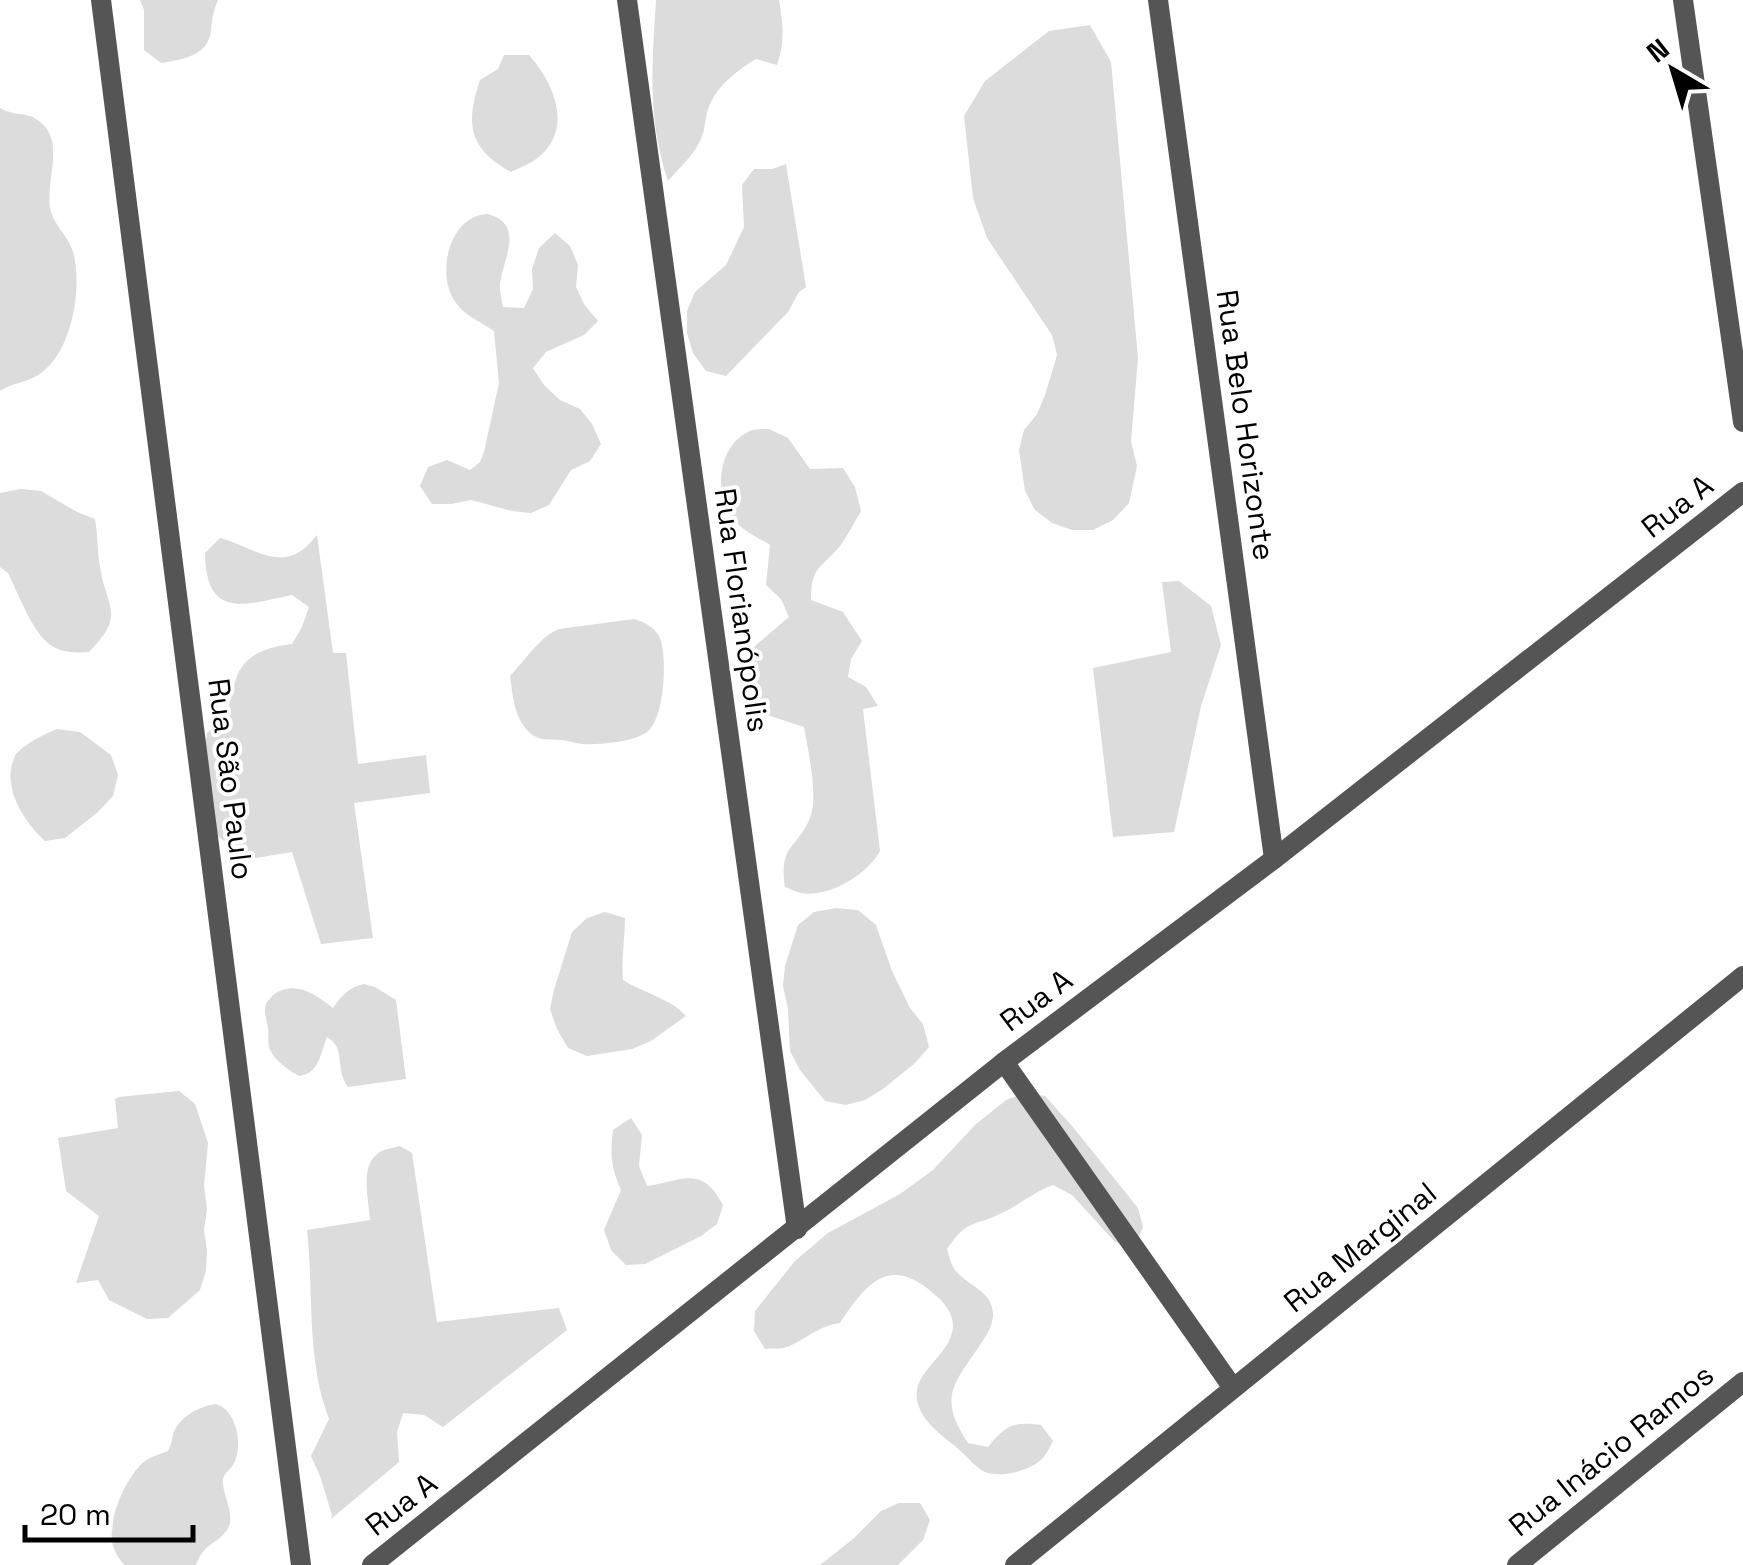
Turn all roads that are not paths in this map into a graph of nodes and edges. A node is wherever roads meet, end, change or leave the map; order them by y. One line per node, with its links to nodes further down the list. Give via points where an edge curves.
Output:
1 (102, 0): 13 (street, Rua São Paulo)
2 (627, 0): 10 (street, Rua Florianópolis)
3 (1158, 0): 7 (street, Rua Belo Horizonte)
4 (1684, 0): 5 (street)
5 (1743, 422)
6 (1743, 492): 7 (street, Rua A)
7 (1274, 859): 9 (street, Rua A)
8 (1743, 976): 12 (street, Rua Marginal)
9 (1004, 1062): 10 (street, Rua A); 12 (street)
10 (797, 1229): 14 (street, Rua A)
11 (1743, 1382): 16 (street, Rua Inácio Ramos)
12 (1233, 1388): 15 (street, Rua Marginal)
13 (302, 1565)
14 (372, 1565)
15 (1014, 1565)
16 (1517, 1565)

